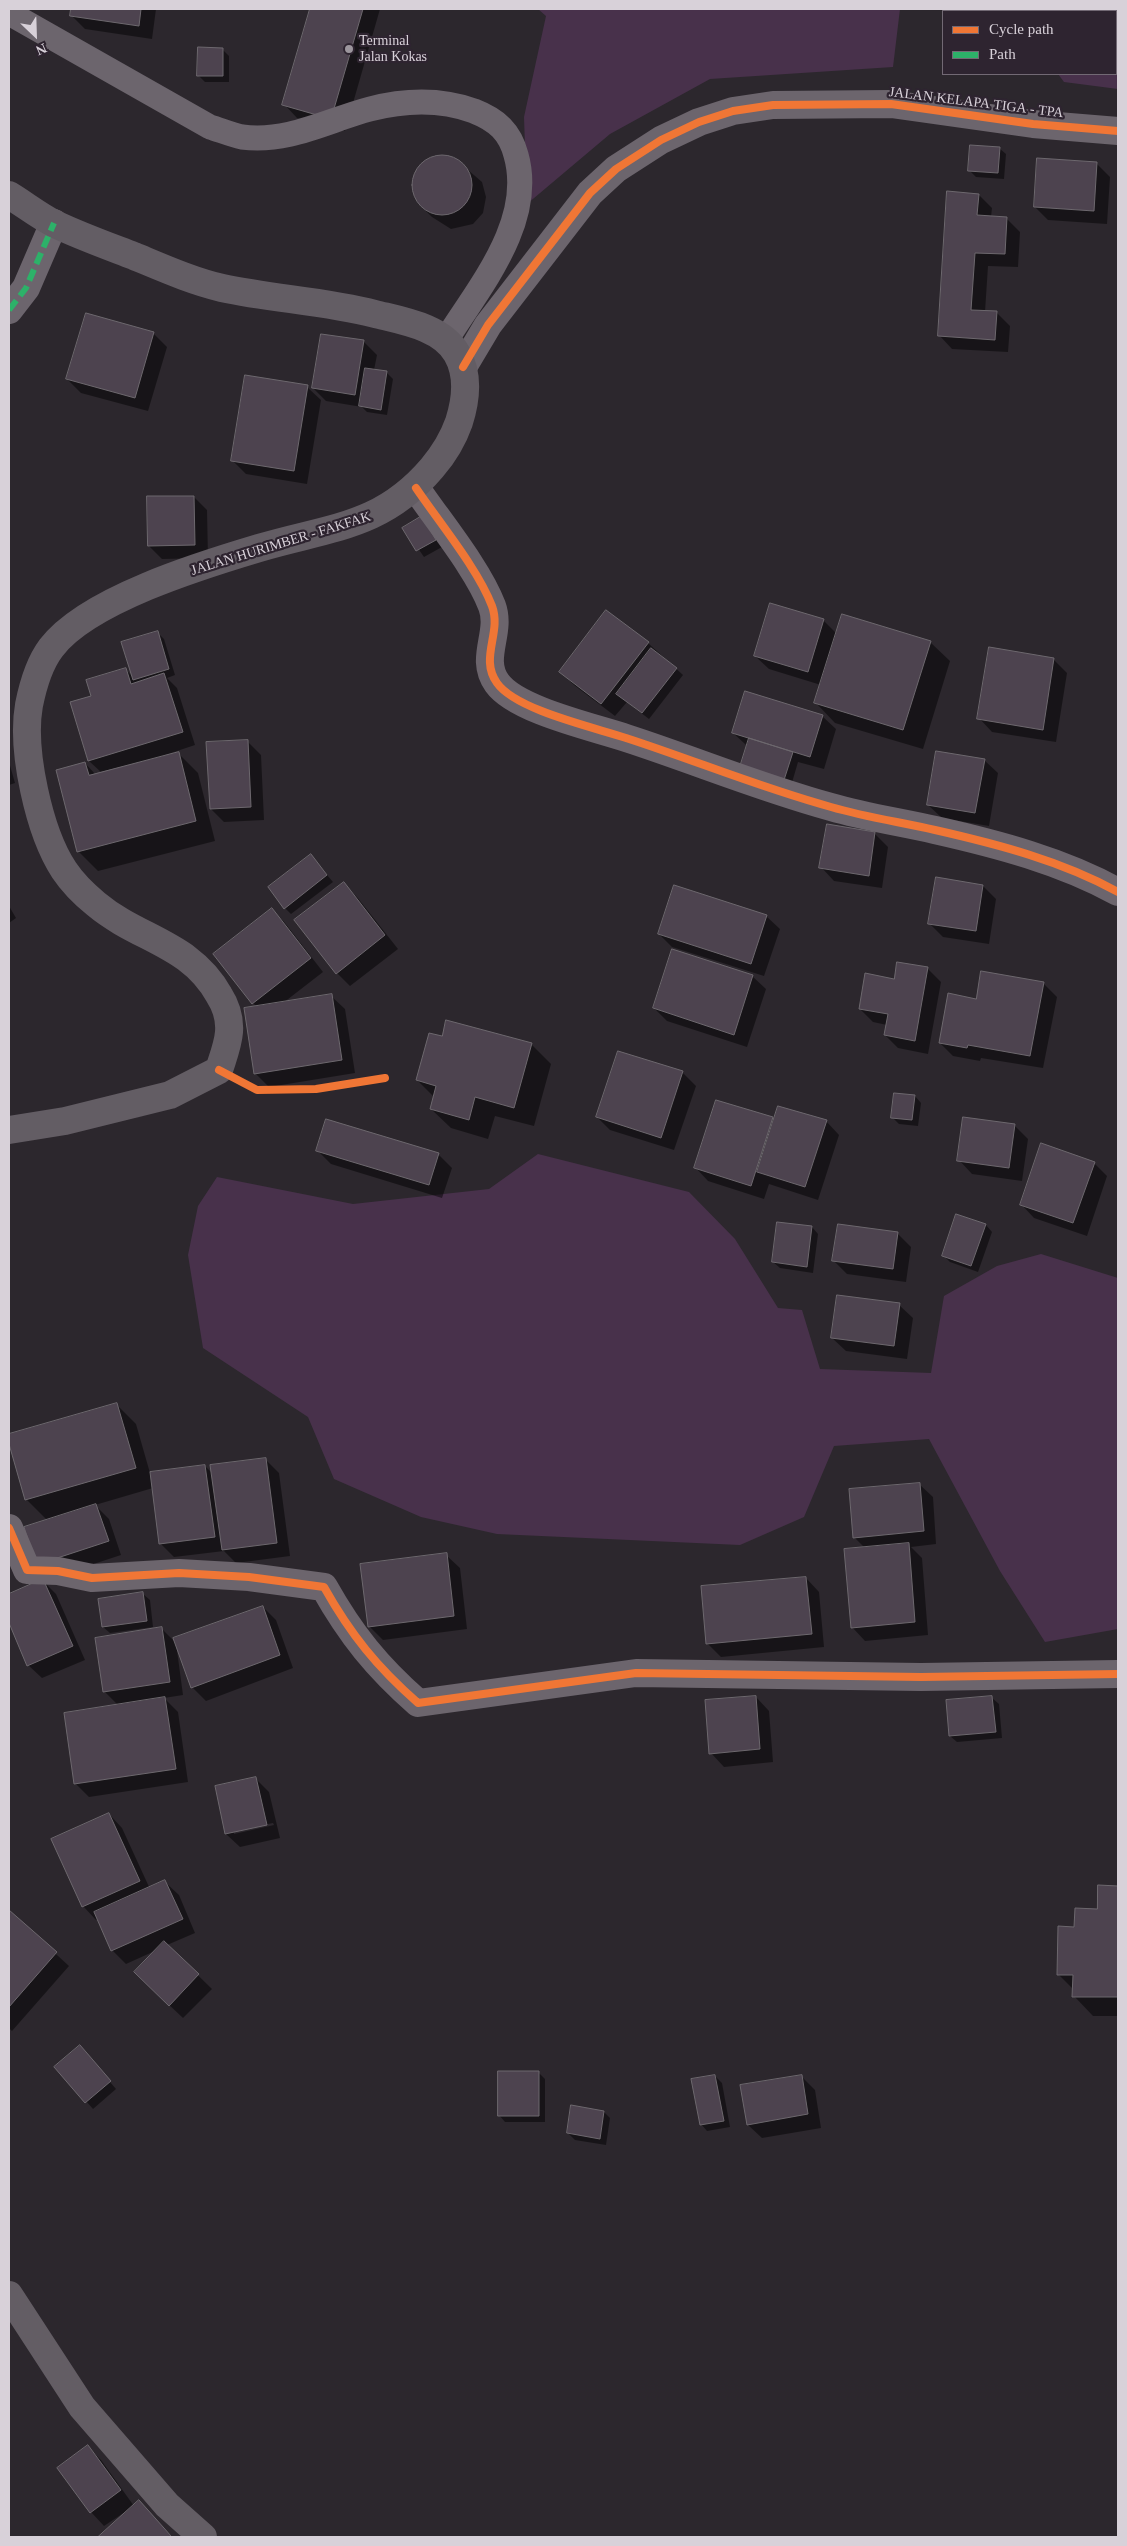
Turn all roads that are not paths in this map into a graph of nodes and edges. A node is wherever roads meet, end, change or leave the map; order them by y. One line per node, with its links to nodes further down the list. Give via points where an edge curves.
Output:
1 (9, 13): 6 (lane, via 210,126 242,137 282,135 317,128 371,108 426,101 458,106 502,126 513,142 521,172 517,204 494,263)
2 (1118, 131): 7 (street, JALAN KELAPA TIGA - TPA, via 1033,124 891,104 773,105 733,111 699,122 661,140 616,169 590,193 488,325)
3 (9, 195): 4 (main road, JALAN HURIMBER - FAKFAK)
4 (54, 223): 5 (street, via 26,288); 6 (main road, JALAN HURIMBER - FAKFAK, via 222,288 360,310 413,323)
5 (9, 310)
6 (446, 340): 7 (main road, JALAN HURIMBER - FAKFAK)
7 (463, 367): 8 (main road, JALAN HURIMBER - FAKFAK, via 465,390 455,433)
8 (416, 488): 9 (street, via 494,609 495,629 489,666 497,684 508,696 544,712 656,747 760,786 832,808 937,830 1051,862); 10 (main road, JALAN HURIMBER - FAKFAK, via 390,507 366,518 260,548 127,595 92,612 66,630 50,649 40,666 28,711 29,756 32,789 59,861 66,873 96,904 192,960 224,1004 229,1031 219,1070 184,1090 64,1121)
9 (1118, 892)
10 (9, 1130)
11 (9, 1528): 12 (street, via 27,1570 58,1571 92,1578 179,1573 249,1577 324,1587 348,1629 386,1675 418,1703 636,1674 921,1677)
12 (1118, 1674)
13 (9, 2296): 14 (main road, via 82,2407 167,2505)
14 (203, 2537)

